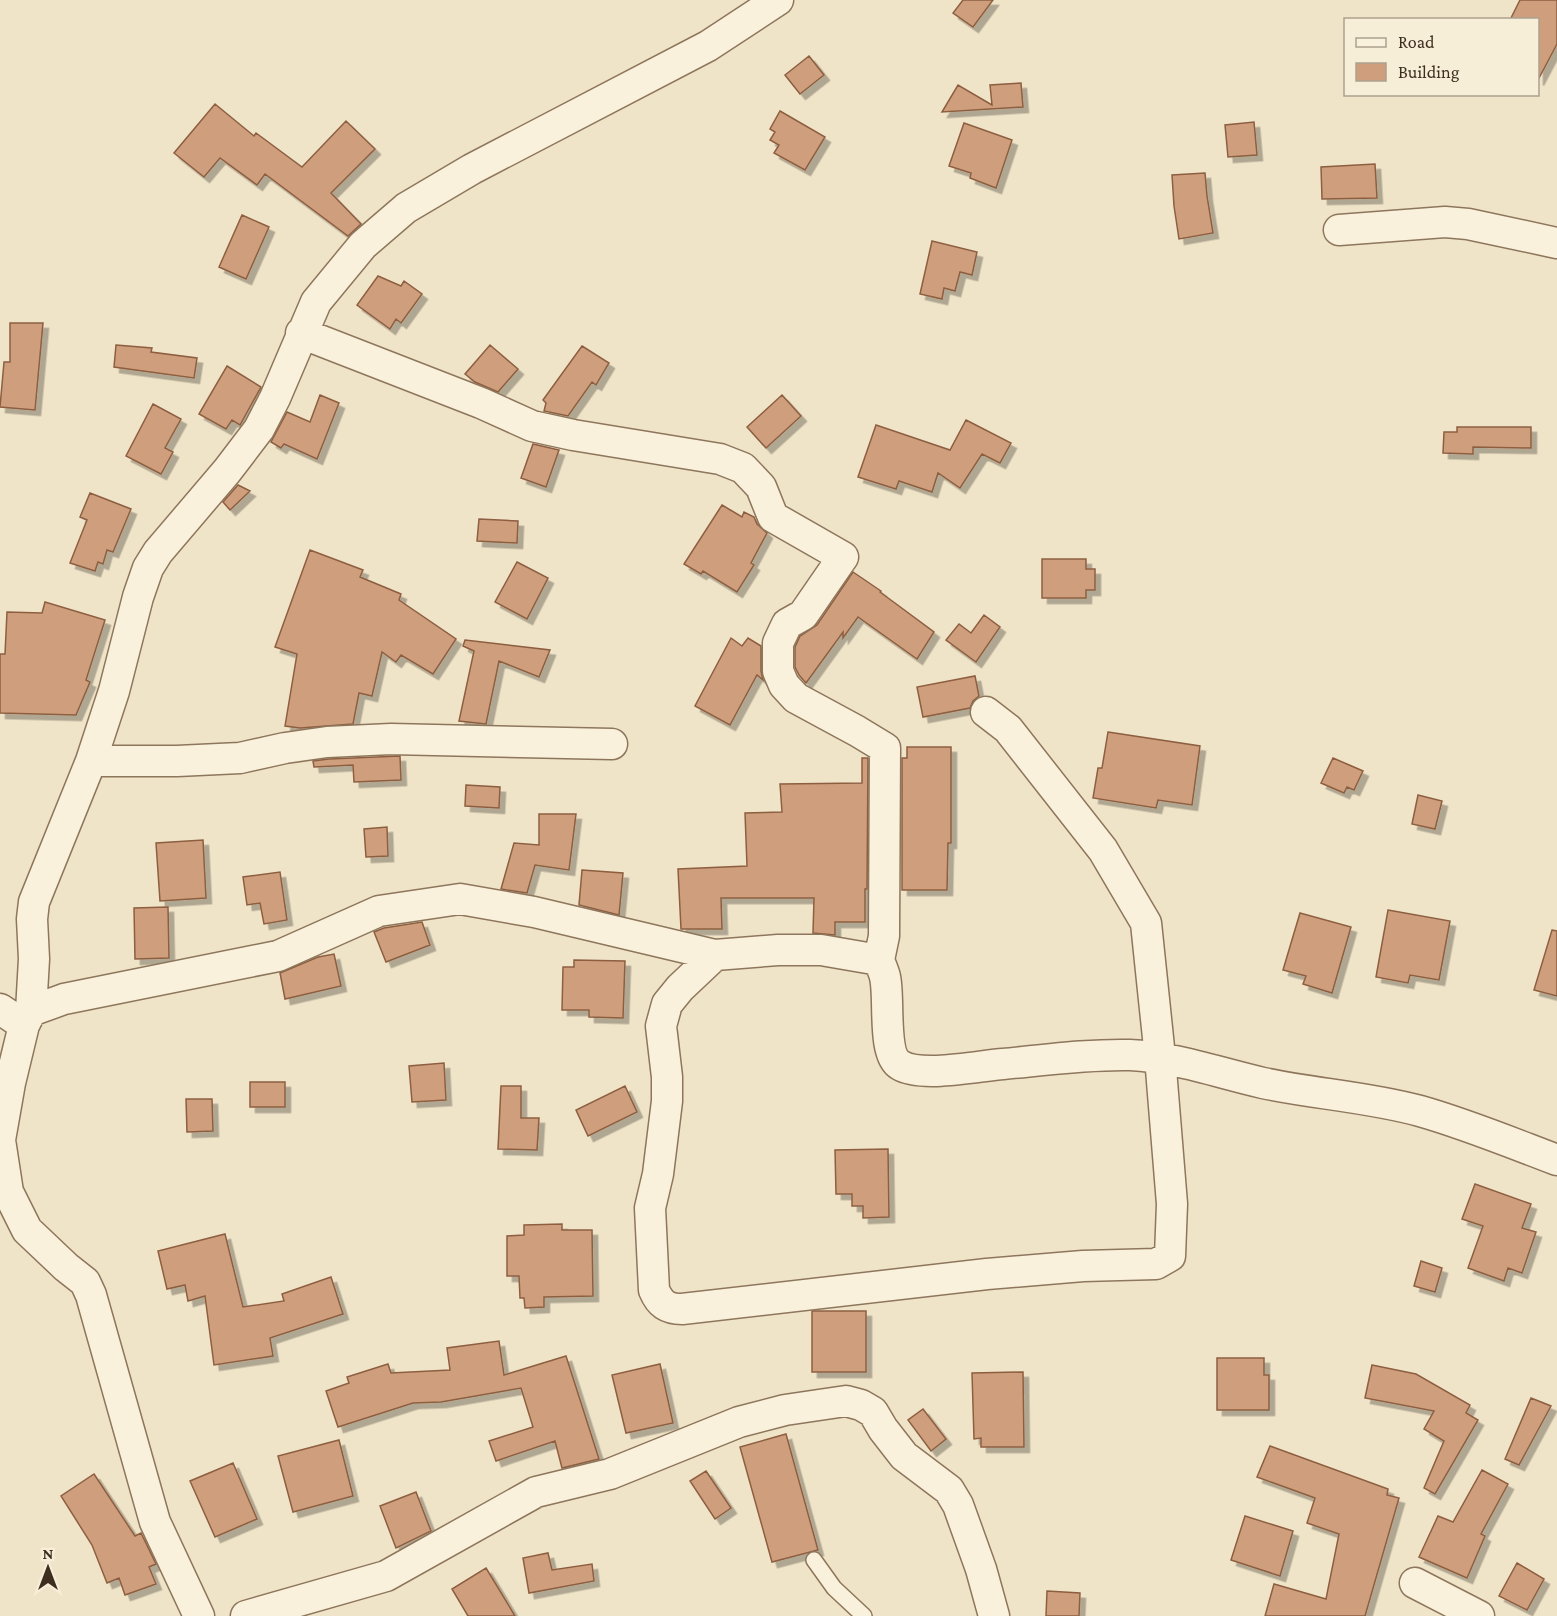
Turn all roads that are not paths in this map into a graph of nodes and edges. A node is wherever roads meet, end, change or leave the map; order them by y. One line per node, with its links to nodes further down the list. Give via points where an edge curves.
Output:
1 (778, 0): 4 (street, via 708,46 472,169 406,208 363,245 316,302)
2 (1339, 230): 3 (street, via 1445,222)
3 (1557, 243)
4 (302, 333): 7 (street, via 259,429 148,568); 9 (street, via 532,426 720,459 743,468 761,487 774,517 843,557 803,615 787,624 778,643 778,671 796,698 885,748 884,936)
5 (986, 712): 11 (street, via 1008,729 1103,850 1146,923)
6 (612, 744): 7 (street, via 391,739 327,742 240,758)
7 (91, 761): 10 (street, via 34,902 34,959)
8 (716, 955): 9 (street, via 821,950); 10 (street, via 534,912 460,899 379,911 278,956 64,999); 11 (street, via 667,1004 661,1026 667,1101 650,1208 651,1243 654,1290 658,1300 674,1309 987,1274 1156,1264 1170,1256 1172,1204)
9 (879, 960): 11 (street, via 885,978 892,1056 899,1065 918,1071 1102,1056)
10 (18, 1015): 15 (street, via 0,1140 8,1192 27,1230 88,1288 155,1522)
11 (1160, 1057): 12 (street, via 1221,1074 1418,1111)
12 (1557, 1160)
13 (814, 1560): 17 (lane, via 834,1588)
14 (1415, 1583): 19 (street)
15 (199, 1616)
16 (246, 1616): 18 (street, via 386,1576 536,1492 610,1474 740,1422 785,1410 846,1401 873,1412 904,1456 949,1490 974,1548)
17 (864, 1616)
18 (994, 1616)
19 (1479, 1616)

